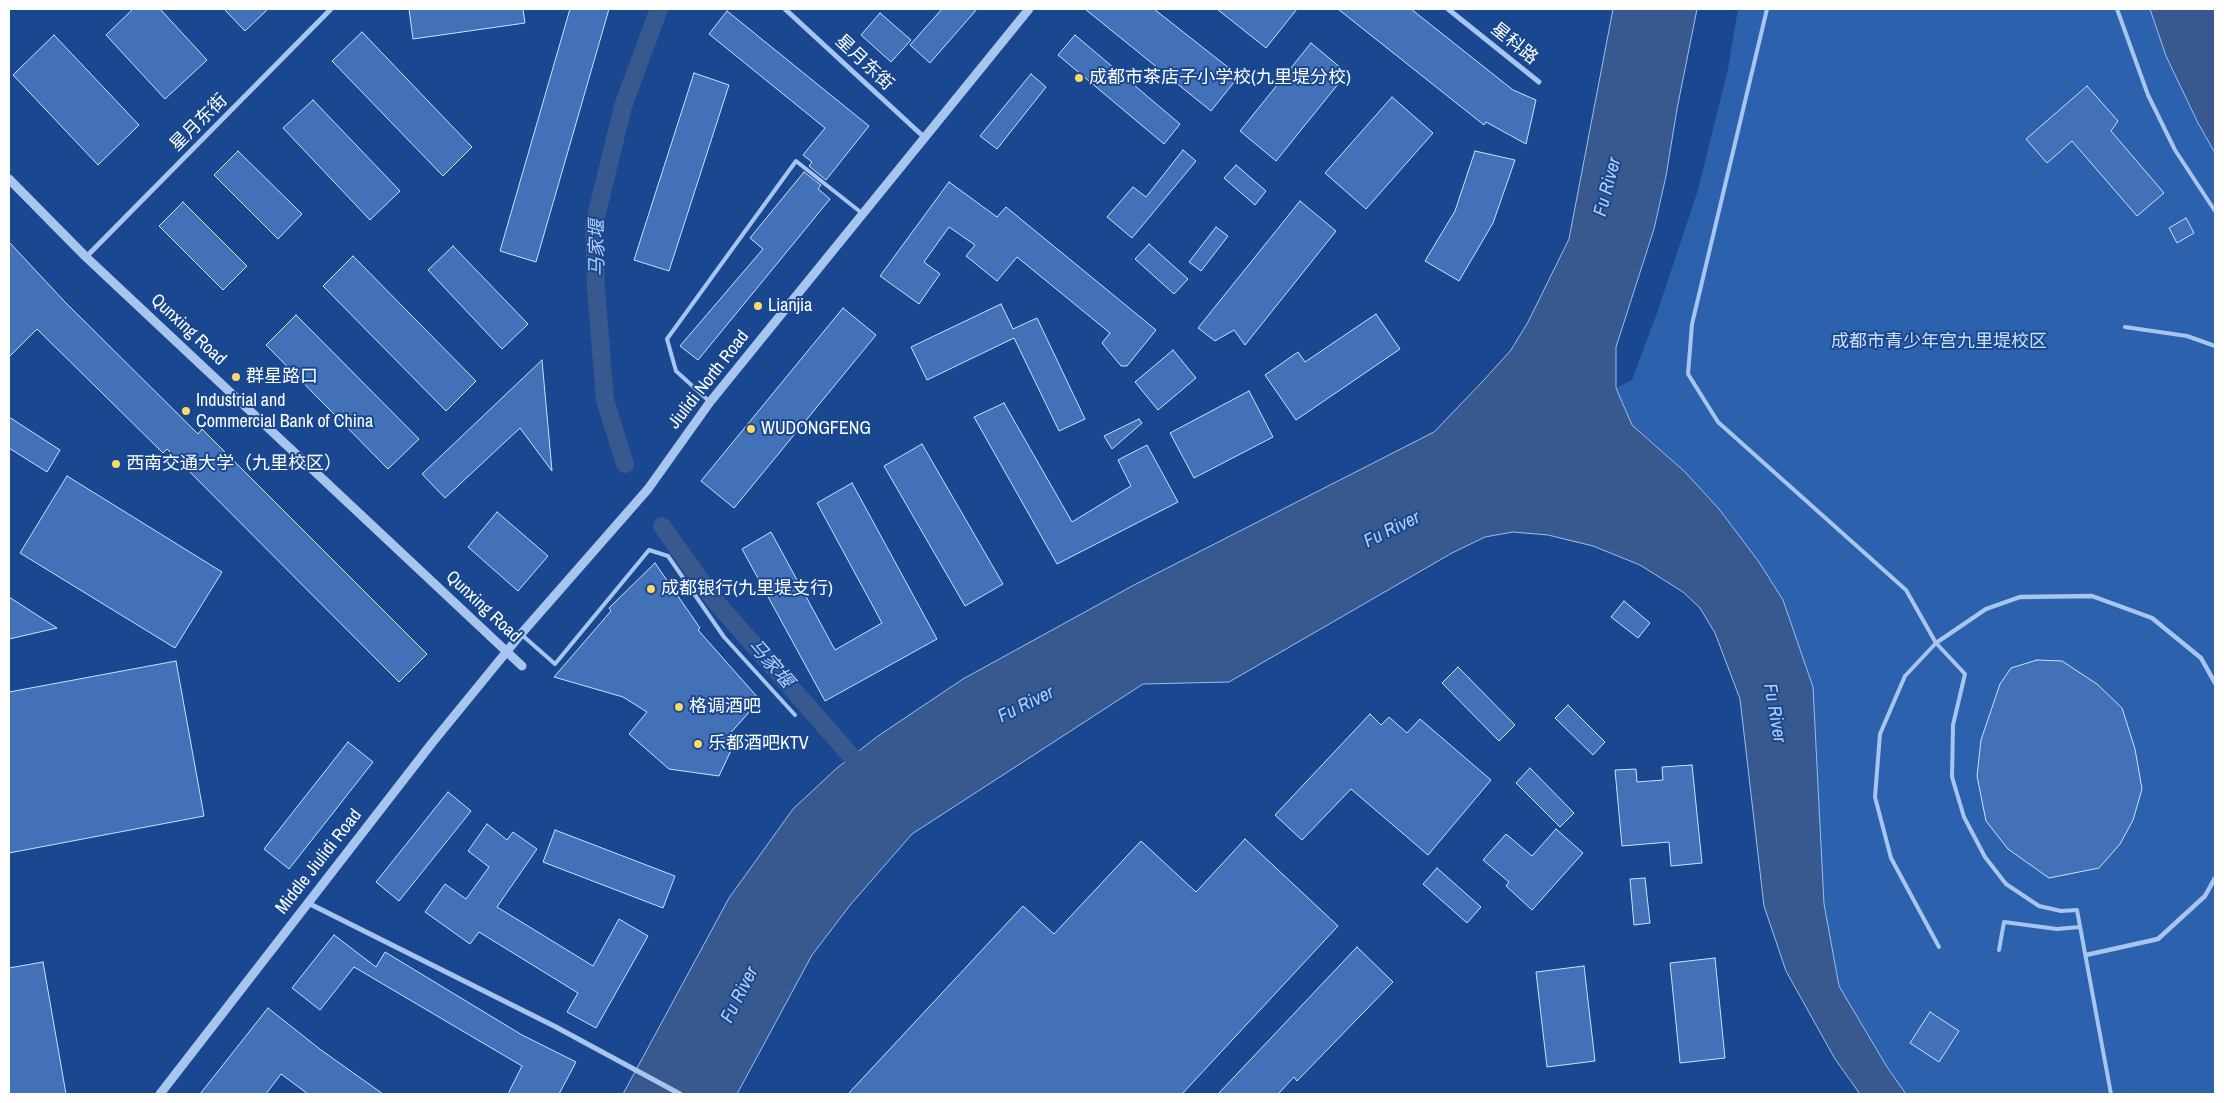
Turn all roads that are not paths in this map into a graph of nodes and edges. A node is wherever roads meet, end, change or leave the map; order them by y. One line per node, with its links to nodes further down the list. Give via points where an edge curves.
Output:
1 (331, 9): 12 (street, 星月东街)
2 (785, 9): 8 (street, 星月东街)
3 (1029, 9): 8 (street, Jiulidi North Road)
4 (1448, 9): 7 (street, 星科路)
5 (1767, 9): 17 (lane, via 1692,324 1688,374 1718,422 1906,590)
6 (2117, 9): 10 (lane, via 2152,103 2175,150)
7 (1539, 82)
8 (925, 138): 11 (street, Jiulidi North Road)
9 (9, 179): 12 (street, Qunxing Road)
10 (2215, 211)
11 (863, 214): 15 (street, Jiulidi North Road); 15 (lane, via 796,161 667,339 676,371)
12 (86, 256): 18 (street, Qunxing Road)
13 (2125, 327): 14 (lane, via 2187,336)
14 (2215, 346)
15 (710, 402): 16 (street, Jiulidi North Road, via 642,496)
16 (521, 634): 18 (street, Jiulidi North Road); 21 (lane, via 555,664 649,550 668,556 724,637)
17 (1936, 643): 20 (street, via 1986,609 2020,597 2092,596 2152,618 2201,658); 24 (lane, via 1965,674 1953,725 1952,777 1964,817 1984,856 2006,884 2039,906 2061,911 2078,910); 25 (lane, via 1905,676 1880,734 1875,797 1891,858)
18 (507, 652): 19 (street, Qunxing Road); 23 (street, Middle Jiulidi Road)
19 (522, 666)
20 (2215, 683)
21 (795, 715)
22 (2215, 878): 27 (street, via 2206,896 2158,939)
23 (308, 903): 28 (street, Middle Jiulidi Road); 29 (street, via 598,1049)
24 (2080, 927): 26 (lane, via 2057,930 2004,922); 27 (lane)
25 (1939, 947)
26 (1999, 950)
27 (2086, 955): 30 (lane)
28 (160, 1094)
29 (680, 1094)
30 (2111, 1094)

